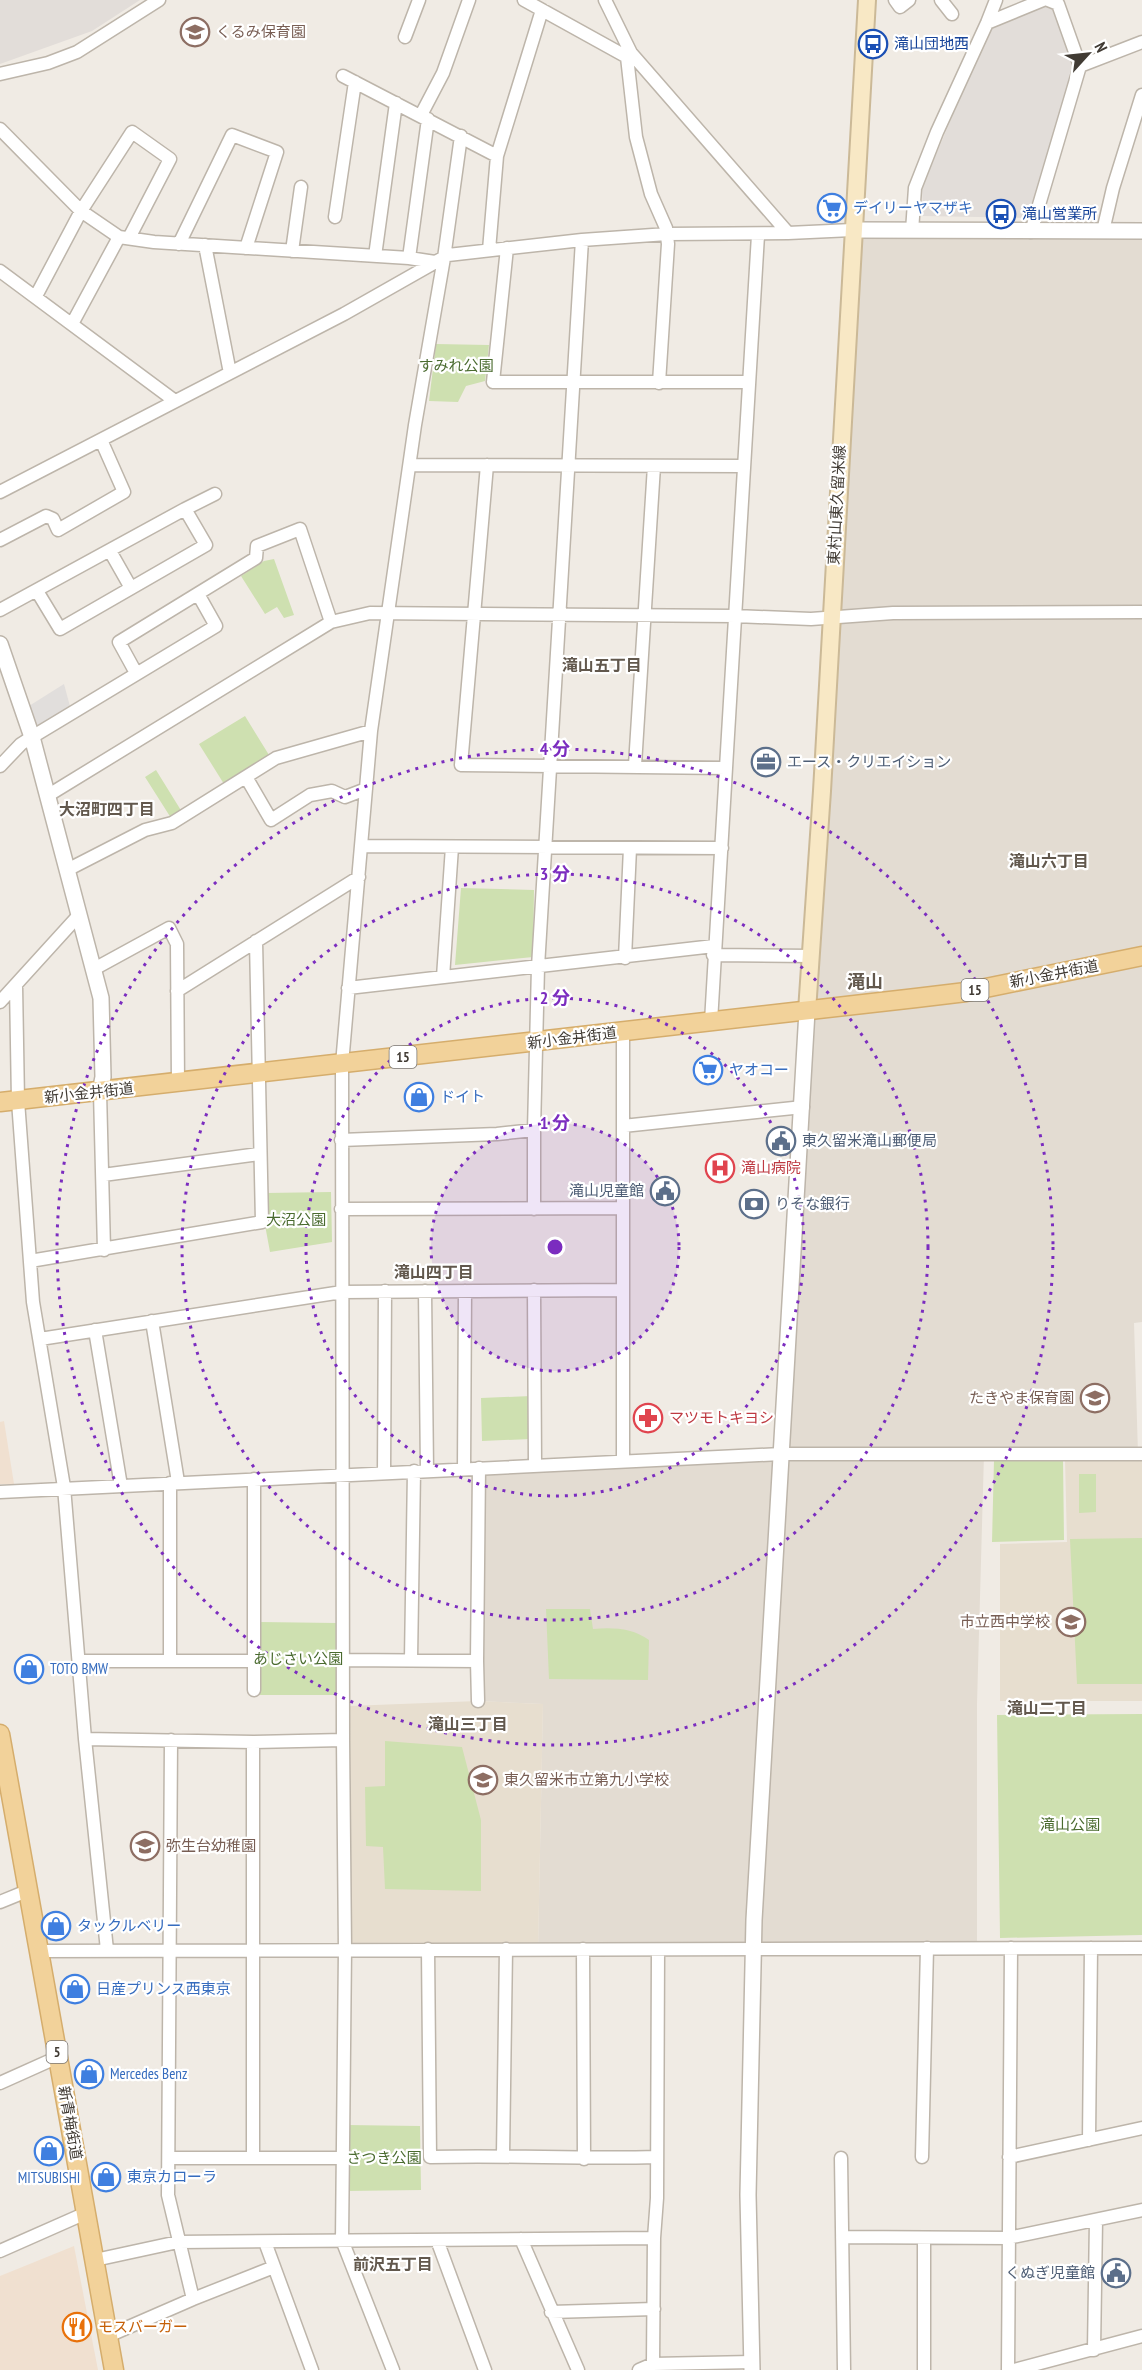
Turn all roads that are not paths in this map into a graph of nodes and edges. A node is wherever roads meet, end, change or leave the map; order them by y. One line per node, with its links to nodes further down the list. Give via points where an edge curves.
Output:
1 (159, 0): 20 (street, via 77,52)
2 (419, 0): 16 (street)
3 (470, 0): 23 (street)
4 (524, 0): 13 (street)
5 (605, 0): 18 (street)
6 (867, 0): 30 (main road, 東村山東久留米線)
7 (895, 0): 8 (street, via 900,7)
8 (909, 0)
9 (941, 0): 14 (street)
10 (996, 0): 15 (street)
11 (1043, 0): 15 (street)
12 (1057, 1): 19 (street)
13 (542, 10): 18 (street); 26 (street)
14 (952, 15)
15 (987, 23): 31 (street, via 915,188)
16 (405, 37)
17 (1142, 42): 19 (street)
18 (629, 55): 35 (street); 36 (street, via 636,136 651,194)
19 (1080, 66): 34 (street)
20 (0, 74)
21 (1142, 95): 32 (street)
22 (396, 103): 23 (street); 29 (street, via 349,79); 46 (street)
23 (424, 117): 25 (street); 47 (street)
24 (0, 129): 28 (street)
25 (461, 136): 26 (street); 48 (street)
26 (497, 156): 44 (street)
27 (302, 187): 45 (street)
28 (81, 211): 38 (street); 38 (street, via 132,132 170,159); 50 (street)
29 (335, 217)
30 (852, 230): 31 (street); 35 (street); 78 (main road, 東村山東久留米線)
31 (912, 231): 34 (street)
32 (1103, 231): 33 (street); 34 (street)
33 (1142, 231)
34 (1031, 232)
35 (788, 233): 37 (street)
36 (667, 234): 37 (street); 39 (street); 54 (street)
37 (758, 235): 53 (street)
38 (124, 238): 40 (street); 51 (street)
39 (582, 240): 43 (street); 55 (street)
40 (179, 244): 41 (street); 42 (street, via 232,135 277,152)
41 (205, 245): 42 (street); 52 (street)
42 (246, 248): 45 (street)
43 (507, 248): 44 (street); 55 (street, via 494,382)
44 (489, 250): 48 (street)
45 (292, 251): 46 (street)
46 (375, 256): 47 (street)
47 (409, 258): 48 (street)
48 (440, 260): 52 (street); 58 (street)
49 (0, 271): 50 (street)
50 (36, 296): 51 (street)
51 (72, 324): 56 (street)
52 (230, 373): 56 (street)
53 (749, 381): 54 (street); 62 (street)
54 (659, 383): 55 (street)
55 (573, 384): 60 (street)
56 (175, 400): 57 (street)
57 (100, 440): 63 (street); 66 (street, via 124,492 58,530 53,519 46,516)
58 (410, 465): 59 (street); 73 (street)
59 (487, 465): 60 (street); 75 (street)
60 (568, 466): 61 (street); 74 (street)
61 (654, 466): 62 (street); 76 (street)
62 (744, 466): 77 (street)
63 (0, 492)
64 (215, 494): 65 (street)
65 (185, 509): 67 (street); 68 (street, via 206,545)
66 (0, 540)
67 (110, 551): 68 (street); 69 (street)
68 (131, 588): 69 (street, via 60,629)
69 (37, 591): 71 (street)
70 (198, 594): 79 (street, via 256,558 257,546 300,529); 81 (street, via 119,642); 81 (street, via 216,626)
71 (0, 610)
72 (1142, 612): 78 (street)
73 (387, 613): 75 (street); 79 (street); 82 (street)
74 (559, 614): 75 (street); 76 (street); 86 (street)
75 (475, 615): 86 (street, via 460,765)
76 (646, 616): 77 (street); 84 (street)
77 (735, 616): 78 (street); 87 (street)
78 (831, 618): 101 (main road, 東村山東久留米線)
79 (332, 622): 90 (street)
80 (0, 644): 83 (street)
81 (136, 673): 83 (street)
82 (371, 731): 88 (street, via 276,758); 89 (street)
83 (32, 737): 85 (street); 90 (street)
84 (635, 765): 86 (street); 87 (street)
85 (0, 766)
86 (550, 766): 93 (street)
87 (726, 768): 95 (street)
88 (246, 777): 89 (street, via 271,820 310,795 332,791 345,797); 96 (street, via 172,823 145,831)
89 (366, 789): 91 (street)
90 (47, 796): 96 (street)
91 (361, 846): 92 (street); 97 (street)
92 (452, 847): 93 (street); 106 (street)
93 (545, 847): 94 (street); 104 (street)
94 (630, 848): 95 (street); 103 (street)
95 (722, 848): 100 (street)
96 (67, 870): 98 (street)
97 (359, 877): 99 (street); 108 (street)
98 (79, 915): 105 (street); 107 (street)
99 (256, 941): 109 (street); 116 (street)
100 (713, 951): 101 (street); 103 (street); 112 (street)
101 (811, 956): 111 (main road, 東村山東久留米線)
102 (1142, 956): 111 (main road, 新小金井街道 / 15, via 966,992)
103 (625, 958): 104 (street)
104 (538, 967): 106 (street); 114 (street)
105 (94, 969): 109 (street, via 169,928 177,944); 118 (street, via 101,998)
106 (443, 977): 108 (street)
107 (16, 985): 110 (street); 119 (street)
108 (348, 988): 115 (street)
109 (177, 991): 117 (street)
110 (0, 1002)
111 (807, 1011): 112 (main road, 新小金井街道 / 15); 120 (street)
112 (711, 1022): 113 (main road, 新小金井街道 / 15)
113 (623, 1032): 114 (main road, 新小金井街道 / 15); 121 (street)
114 (535, 1042): 115 (main road, 新小金井街道 / 15); 122 (street)
115 (342, 1064): 116 (main road, 新小金井街道 / 15); 123 (street)
116 (260, 1074): 117 (main road, 新小金井街道 / 15); 124 (street)
117 (178, 1083): 118 (main road, 新小金井街道 / 15)
118 (100, 1092): 119 (main road, 新小金井街道 / 15); 125 (street)
119 (9, 1101): 130 (street)
120 (803, 1107): 121 (street); 140 (street)
121 (622, 1126): 126 (street)
122 (534, 1130): 123 (street); 128 (street)
123 (341, 1140): 127 (street)
124 (260, 1154): 125 (street); 129 (street, via 262,1222)
125 (103, 1175): 129 (street)
126 (622, 1208): 128 (street); 132 (street)
127 (341, 1209): 128 (street); 136 (street)
128 (534, 1209)
129 (104, 1250): 130 (street)
130 (30, 1261): 139 (street)
131 (534, 1290): 132 (street); 135 (street); 143 (street)
132 (622, 1290): 142 (street)
133 (386, 1291): 134 (street); 136 (street); 148 (street)
134 (425, 1291): 135 (street); 147 (street)
135 (465, 1291): 145 (street)
136 (342, 1292): 137 (street); 149 (street)
137 (152, 1322): 138 (street); 151 (street)
138 (95, 1330): 139 (street); 152 (street)
139 (40, 1339): 153 (street)
140 (782, 1454): 141 (street); 142 (street); 171 (street)
141 (1142, 1454)
142 (623, 1461): 143 (street)
143 (535, 1465): 144 (street)
144 (479, 1468): 145 (street); 160 (street)
145 (464, 1469): 147 (street)
146 (414, 1471): 147 (street); 148 (street); 155 (street)
147 (427, 1471)
148 (384, 1473): 149 (street)
149 (342, 1475): 150 (street); 156 (street)
150 (254, 1479): 151 (street); 159 (street)
151 (174, 1483): 152 (street); 158 (street)
152 (121, 1486): 153 (street)
153 (64, 1488): 154 (street); 157 (street)
154 (0, 1492)
155 (411, 1659): 156 (street); 160 (street)
156 (343, 1660): 166 (street)
157 (78, 1661): 158 (street); 164 (street)
158 (170, 1661): 159 (street)
159 (255, 1661): 161 (street)
160 (477, 1662): 162 (street)
161 (254, 1690)
162 (478, 1701)
163 (0, 1734): 168 (main road, 新青梅街道 / 5)
164 (85, 1739): 165 (street); 180 (street)
165 (171, 1740): 167 (street); 181 (street)
166 (343, 1740): 167 (street); 175 (street)
167 (253, 1742): 182 (street)
168 (27, 1891): 169 (street); 179 (main road, 新青梅街道 / 5)
169 (0, 1902)
170 (927, 1947): 171 (street); 172 (street); 190 (street)
171 (753, 1948): 183 (street); 218 (street, via 748,2195)
172 (1011, 1948): 173 (street); 191 (street)
173 (1091, 1948): 174 (street); 187 (street)
174 (1142, 1948)
175 (345, 1949): 176 (street); 182 (street); 194 (street)
176 (428, 1949): 177 (street); 188 (street, via 430,2157)
177 (506, 1949): 178 (street); 188 (street)
178 (583, 1949): 183 (street); 196 (street)
179 (38, 1950): 180 (street); 184 (main road, 新青梅街道 / 5)
180 (107, 1950): 181 (street)
181 (170, 1950): 182 (street); 192 (street)
182 (254, 1950): 193 (street)
183 (658, 1950): 189 (street)
184 (58, 2057): 185 (street); 198 (main road, 新青梅街道 / 5)
185 (0, 2083)
186 (1142, 2128): 187 (street)
187 (1089, 2140): 191 (street)
188 (503, 2155): 196 (street)
189 (657, 2157): 196 (street); 200 (street)
190 (922, 2157)
191 (1009, 2157): 203 (street)
192 (170, 2158): 193 (street); 208 (street, via 168,2195)
193 (253, 2158): 194 (street)
194 (342, 2158): 204 (street)
195 (842, 2158): 201 (street)
196 (584, 2159)
197 (1142, 2210): 199 (street)
198 (86, 2213): 209 (street); 210 (main road, 新青梅街道 / 5)
199 (1096, 2220): 203 (street); 217 (street)
200 (654, 2238): 206 (street); 213 (street)
201 (842, 2238): 202 (street); 226 (street)
202 (924, 2238): 203 (street); 227 (street)
203 (1008, 2238): 228 (street)
204 (342, 2240): 205 (street); 207 (street); 222 (street)
205 (437, 2240): 206 (street); 223 (street)
206 (521, 2240): 214 (street)
207 (265, 2241): 208 (street); 211 (street)
208 (178, 2242): 210 (street); 212 (street)
209 (0, 2251)
210 (95, 2260): 215 (main road, 新青梅街道 / 5)
211 (274, 2267): 212 (street); 221 (street)
212 (193, 2299): 215 (street)
213 (654, 2309): 214 (street); 219 (street)
214 (551, 2312): 224 (street)
215 (108, 2336): 220 (main road, 新青梅街道 / 5)
216 (1142, 2336): 217 (street)
217 (1094, 2350): 229 (street)
218 (752, 2366): 219 (street)
219 (655, 2367): 225 (street)
220 (114, 2370)
221 (312, 2370)
222 (393, 2370)
223 (485, 2370)
224 (578, 2370)
225 (639, 2370)
226 (844, 2370)
227 (924, 2370)
228 (1008, 2370)
229 (1014, 2370)

